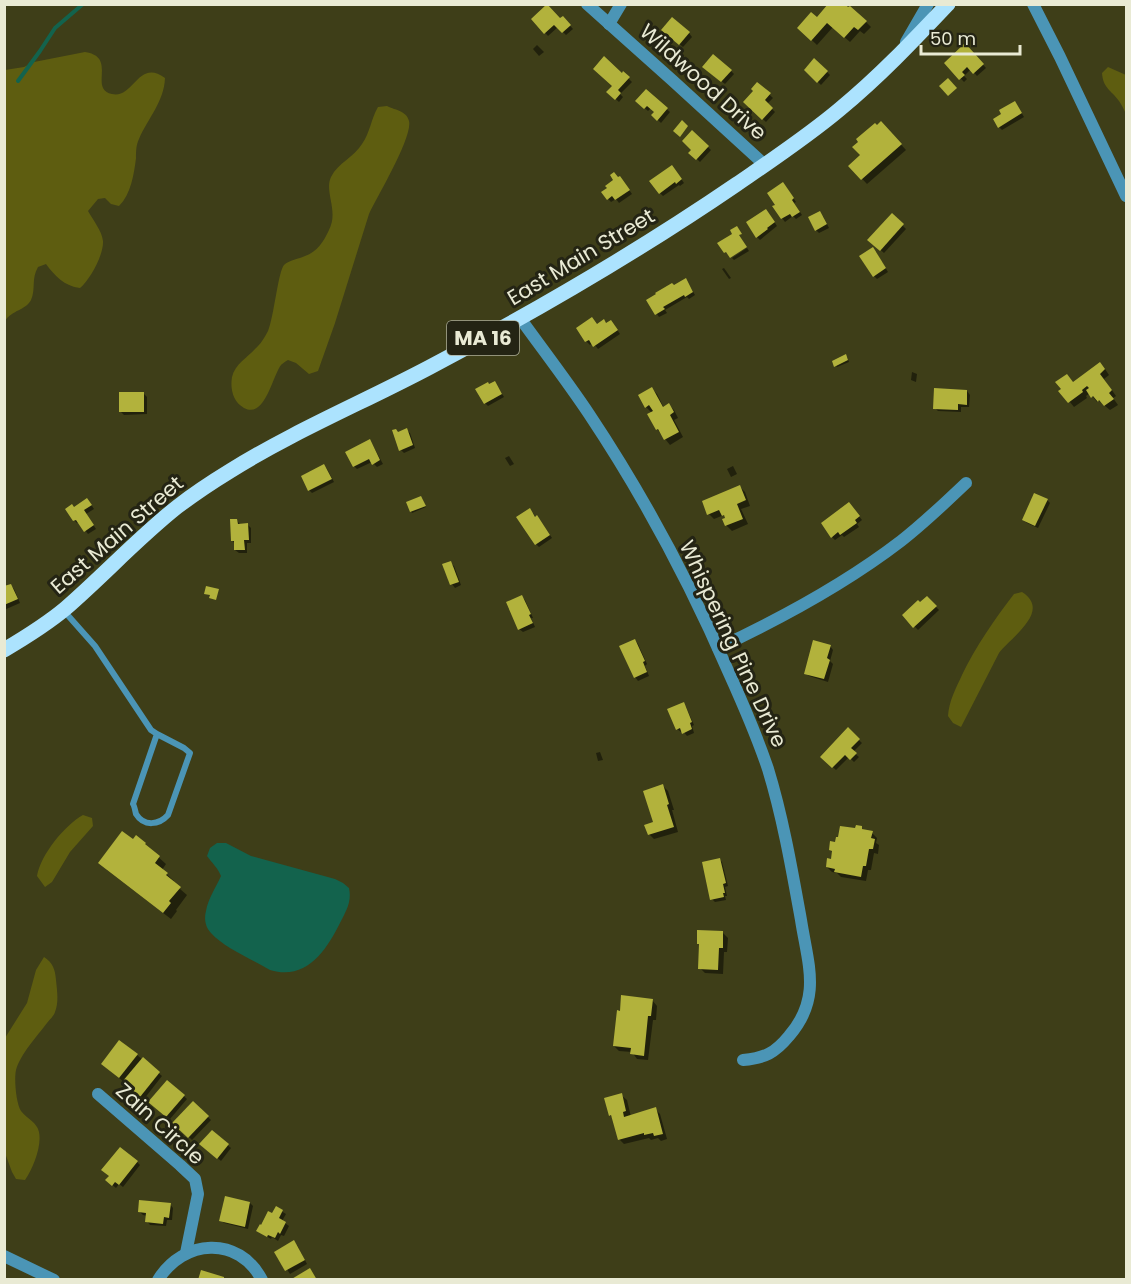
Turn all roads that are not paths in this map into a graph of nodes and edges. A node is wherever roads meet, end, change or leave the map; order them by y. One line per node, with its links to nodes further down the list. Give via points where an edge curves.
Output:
1 (587, 4): 6 (street, Wildwood Drive)
2 (621, 4): 6 (street)
3 (928, 4): 7 (street)
4 (948, 4): 7 (main road, East Main Street / MA 16)
5 (1033, 4): 9 (street)
6 (609, 24): 8 (street, Wildwood Drive)
7 (894, 61): 8 (main road, East Main Street / MA 16, via 839,111)
8 (765, 165): 10 (main road, East Main Street / MA 16, via 646,244)
9 (1126, 196)
10 (520, 318): 12 (main road, East Main Street / MA 16, via 260,453 208,485 152,528); 13 (street, Whispering Pine Drive, via 629,478)
11 (966, 483): 13 (street, via 860,570 771,623)
12 (63, 610): 14 (main road, East Main Street / MA 16); 15 (lane, via 95,646)
13 (718, 648): 16 (street, Whispering Pine Drive, via 773,787 810,975 809,1004 804,1017 773,1052 759,1059)
14 (4, 650)
15 (157, 734): 15 (lane, via 133,804 136,814 153,824 168,815 190,753)
16 (743, 1060)
17 (98, 1094): 18 (street, Zain Circle, via 195,1179 198,1194)
18 (186, 1253): 21 (street, via 171,1263); 22 (street, via 205,1247 230,1251 251,1264)
19 (4, 1256): 20 (street)
20 (54, 1280)
21 (158, 1280)
22 (262, 1280)

